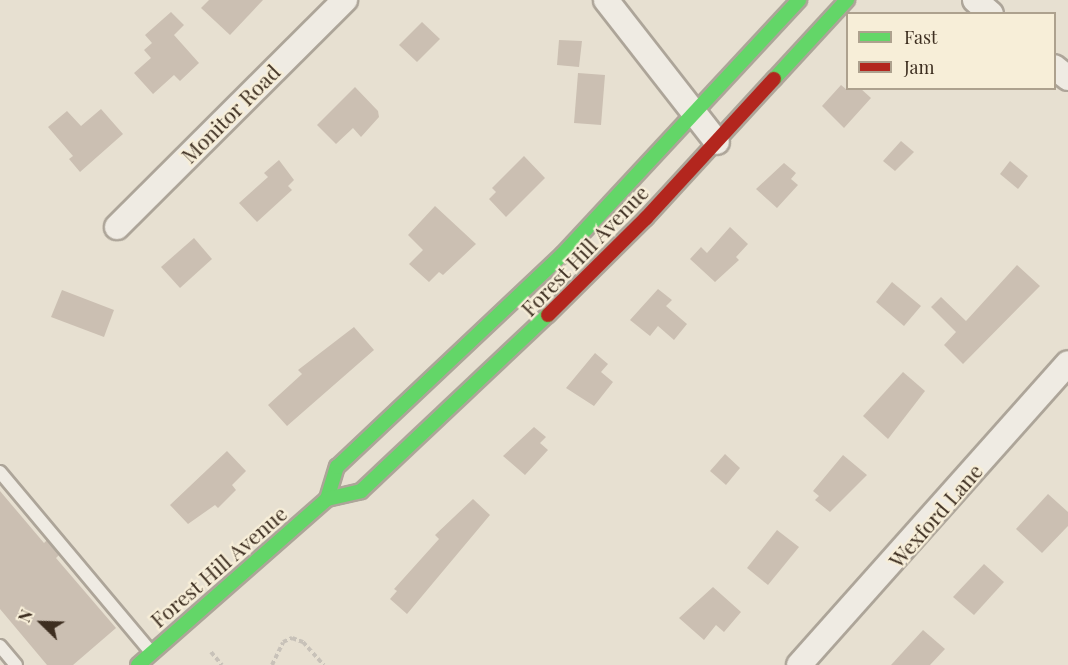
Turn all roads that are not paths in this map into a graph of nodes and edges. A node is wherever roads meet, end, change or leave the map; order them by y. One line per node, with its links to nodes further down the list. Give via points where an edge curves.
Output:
1 (345, 0): 11 (street, Monitor Road)
2 (606, 0): 9 (street)
3 (799, 0): 9 (main road, Forest Hill Avenue)
4 (847, 0): 10 (main road, Forest Hill Avenue)
5 (975, 0): 6 (street)
6 (989, 12)
7 (1056, 69): 8 (street)
8 (1068, 78)
9 (694, 114): 10 (street); 14 (main road, Forest Hill Avenue, via 563,254 337,467)
10 (717, 142): 14 (main road, Forest Hill Avenue, via 564,302 473,389 361,491)
11 (117, 227)
12 (1068, 363): 19 (street, Wexford Lane)
13 (0, 472): 16 (lane)
14 (327, 499): 16 (main road, Forest Hill Avenue)
15 (0, 646): 17 (lane)
16 (152, 653): 18 (main road, Forest Hill Avenue)
17 (16, 665)
18 (138, 665)
19 (799, 665)

